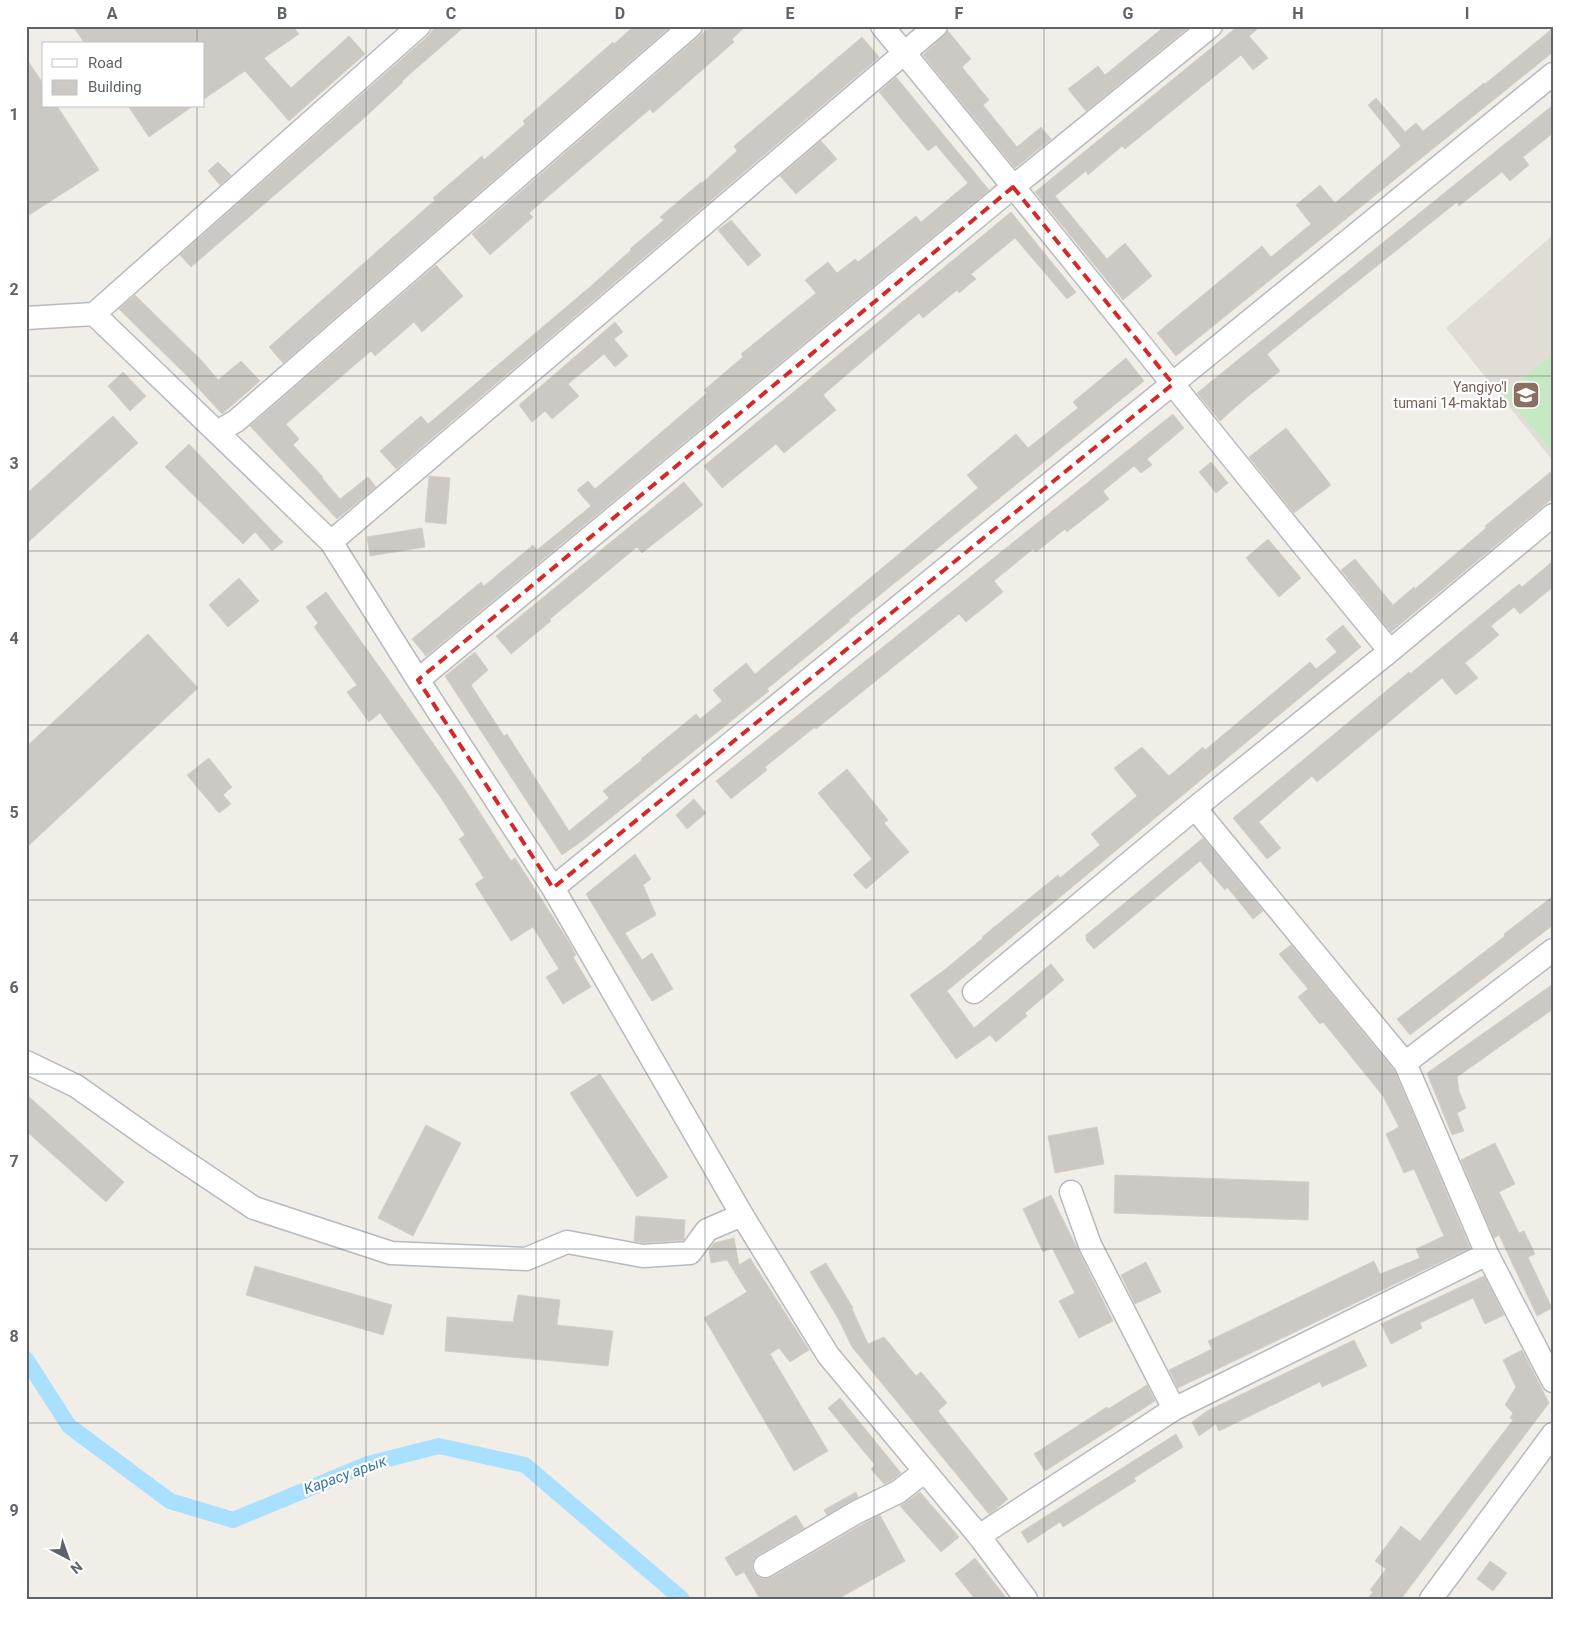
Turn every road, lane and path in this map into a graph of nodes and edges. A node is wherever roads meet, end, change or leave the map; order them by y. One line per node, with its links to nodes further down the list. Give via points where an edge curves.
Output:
1 (419, 26): 9 (street)
2 (691, 26): 12 (street, via 236,421)
3 (882, 26): 6 (street)
4 (936, 26): 6 (street)
5 (1211, 26): 8 (street)
6 (904, 53): 8 (street); 14 (street)
7 (1553, 74): 11 (street)
8 (1013, 187): 11 (street); 16 (street)
9 (94, 314): 10 (street); 12 (street)
10 (26, 318)
11 (1173, 384): 15 (street); 18 (street)
12 (217, 432): 14 (street)
13 (1553, 515): 15 (street)
14 (331, 542): 16 (street)
15 (1390, 651): 17 (street)
16 (418, 680): 18 (street)
17 (1195, 808): 20 (street); 22 (street)
18 (553, 888): 24 (street)
19 (1553, 950): 22 (street)
20 (974, 992)
21 (26, 1062): 24 (street, via 76,1086 254,1208 391,1253 526,1259 567,1242 643,1256 690,1254 707,1230)
22 (1405, 1063): 25 (street)
23 (1071, 1192): 27 (street, via 1090,1245)
24 (742, 1215): 29 (street, via 828,1355)
25 (1487, 1254): 26 (street); 27 (street)
26 (1553, 1381)
27 (1174, 1409): 30 (street)
28 (1553, 1434): 33 (street)
29 (925, 1471): 30 (street); 31 (street, via 898,1492)
30 (979, 1536): 32 (street)
31 (765, 1566)
32 (1026, 1599)
33 (1431, 1599)

